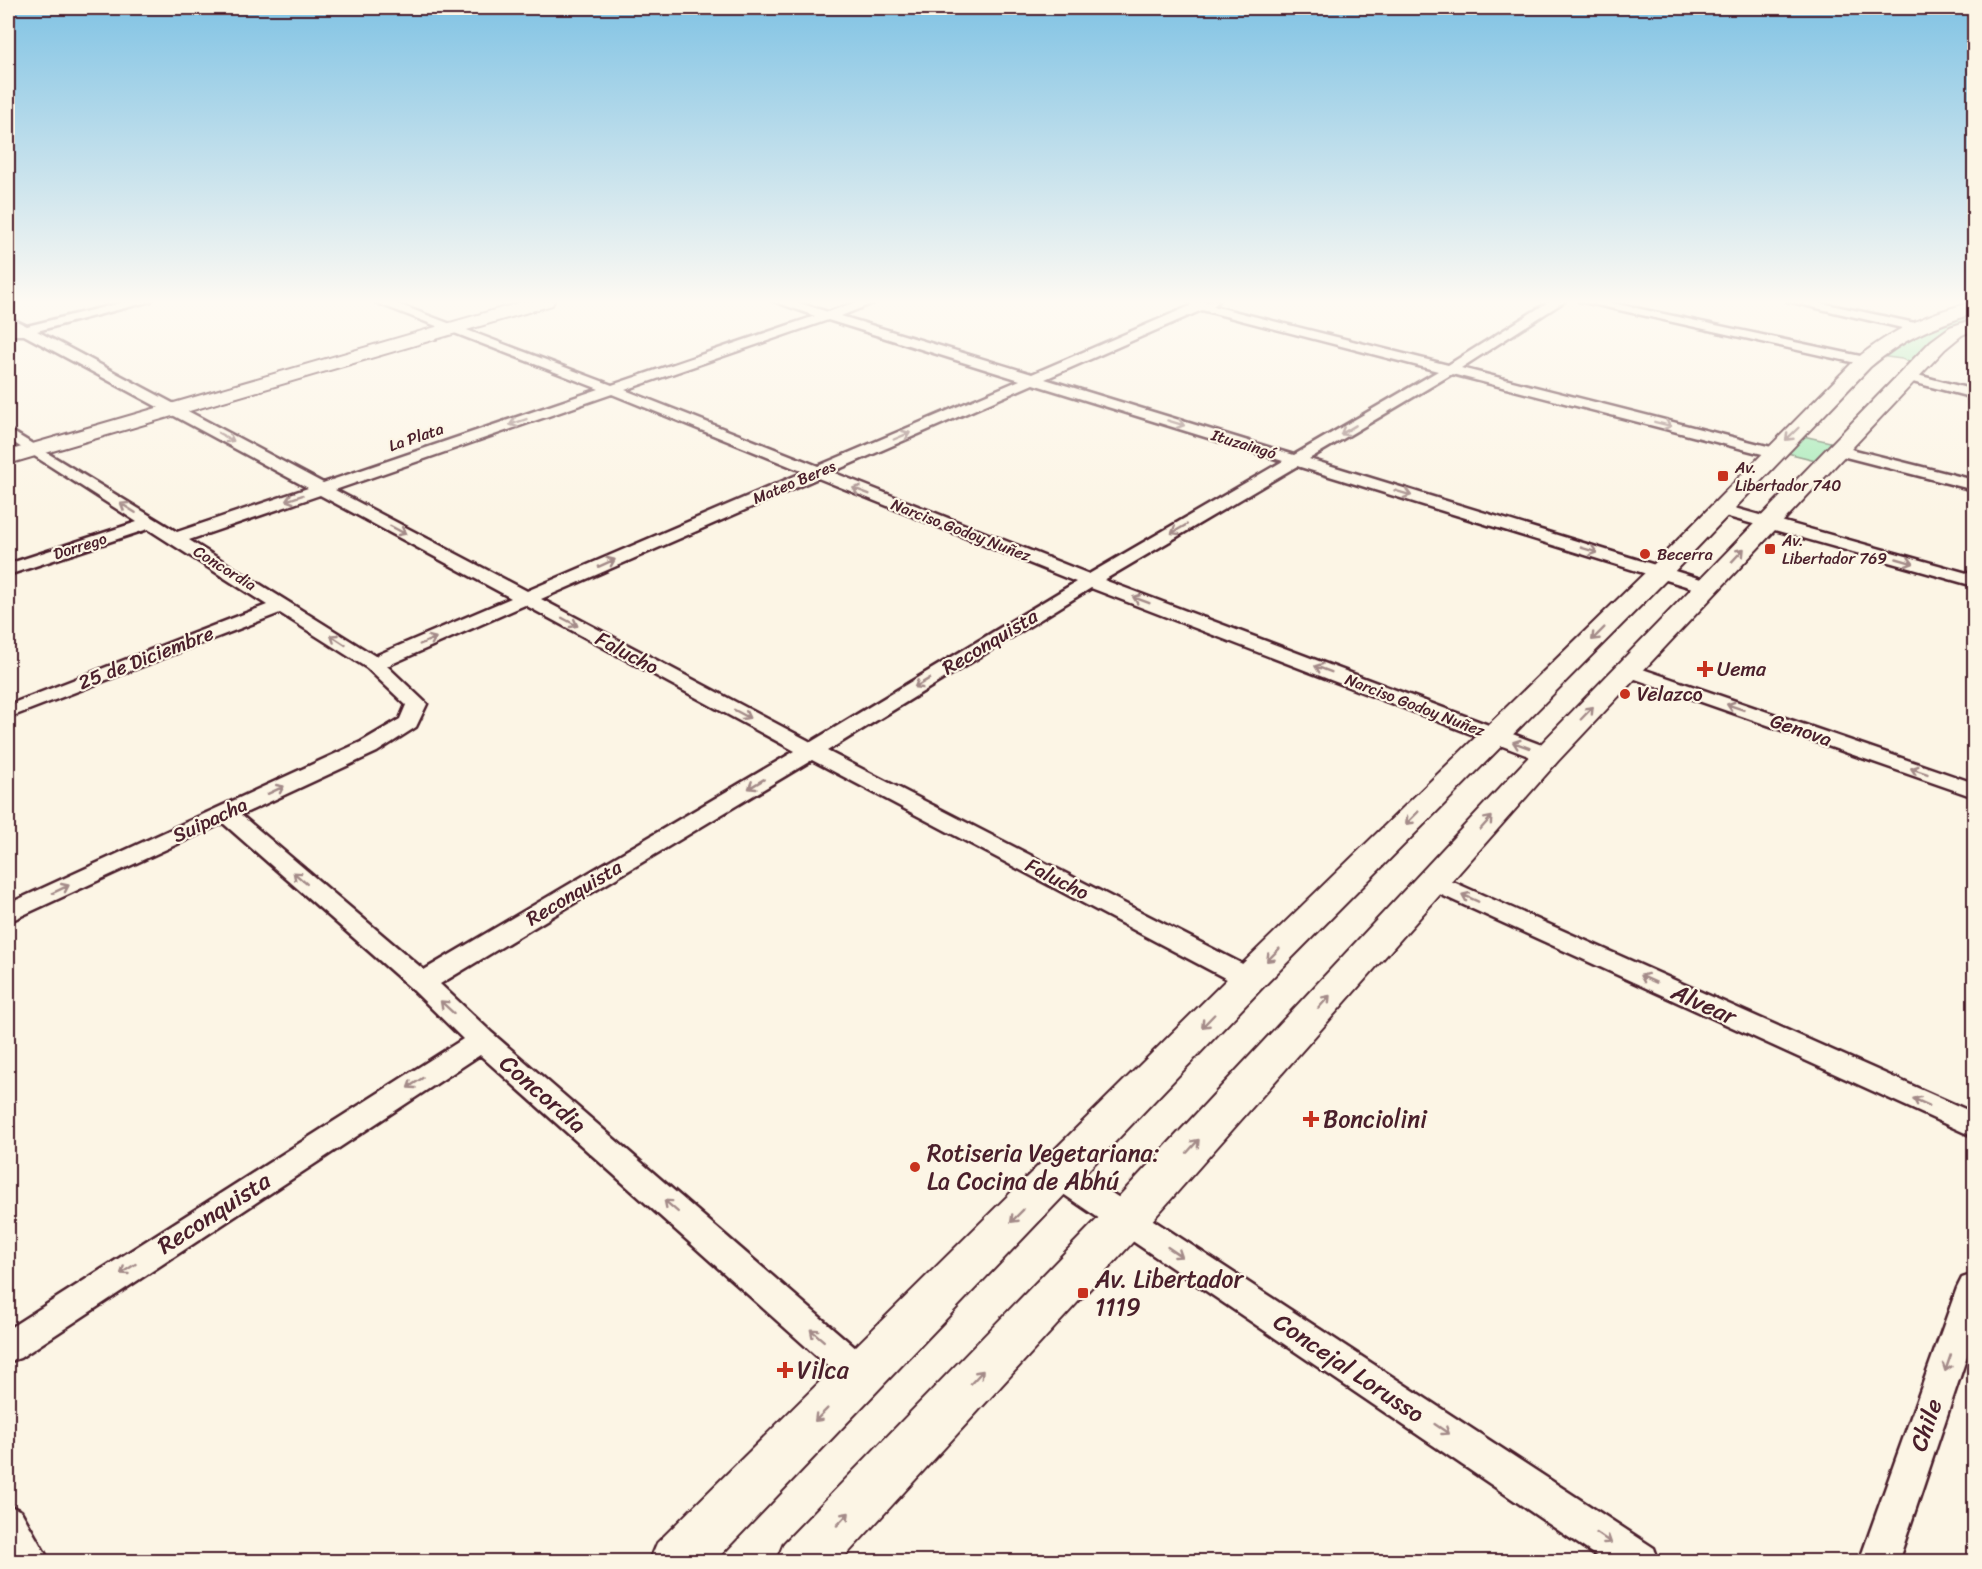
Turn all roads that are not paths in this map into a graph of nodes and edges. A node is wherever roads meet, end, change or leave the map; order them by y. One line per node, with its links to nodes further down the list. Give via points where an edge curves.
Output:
1 (107, 374): 14 (street, Falucho)
2 (296, 374): 14 (main road)
3 (572, 374): 12 (street, Narciso Godoy Nuñez)
4 (659, 374): 12 (street, La Plata)
5 (1016, 374): 11 (street, Ituzaingó)
6 (1048, 374): 11 (street, Mateo Beres)
7 (1442, 374): 20 (street, Reconquista, one-way to 20)
8 (1466, 374): 18 (street, one-way to 18)
9 (1851, 374): 18 (main road, one-way to 18)
10 (1913, 374): 13 (street); 17 (main road)
11 (1035, 380): 20 (street, Ituzaingó, one-way to 20); 21 (street, Mateo Beres, one-way to 11)
12 (613, 390): 21 (street, Narciso Godoy Nuñez); 23 (street, La Plata, one-way to 23)
13 (1974, 394)
14 (175, 410): 16 (main road); 23 (street, Falucho, one-way to 23)
15 (8, 433): 16 (street, Concordia)
16 (35, 450): 19 (main road); 25 (street, Concordia, one-way to 16)
17 (1839, 451): 22 (street); 26 (main road)
18 (1774, 452): 24 (main road)
19 (8, 458)
20 (1297, 460): 29 (street, Ituzaingó, one-way to 29); 30 (street, Reconquista, one-way to 30)
21 (815, 473): 30 (street, Narciso Godoy Nuñez, one-way to 21); 33 (street, Mateo Beres, one-way to 21)
22 (1974, 485)
23 (321, 489): 27 (street, La Plata, one-way to 27); 33 (street, Falucho, one-way to 33)
24 (1720, 509): 26 (street); 29 (main road)
25 (152, 522): 27 (street, Concordia); 28 (street, Dorrego)
26 (1768, 523): 31 (street, one-way to 31); 32 (main road, one-way to 26)
27 (177, 538): 34 (street, Concordia)
28 (8, 570)
29 (1660, 572): 32 (street, Ituzaingó); 39 (main road, one-way to 39)
30 (1090, 581): 39 (street, Narciso Godoy Nuñez, one-way to 30); 40 (street, Reconquista, one-way to 40)
31 (1974, 581)
32 (1708, 587): 36 (main road)
33 (526, 599): 35 (street, Mateo Beres, one-way to 33); 40 (street, Falucho, one-way to 40)
34 (284, 605): 35 (street, Concordia, one-way to 34); 37 (street, 25 de Diciembre)
35 (374, 663): 38 (street, Concordia, via 417,704)
36 (1628, 670): 41 (main road, one-way to 36); 42 (street, Genova, one-way to 36)
37 (8, 712)
38 (410, 723): 43 (street, Suipacha, one-way to 38, via 369,747)
39 (1495, 735): 41 (street, Narciso Godoy Nuñez, one-way to 39); 46 (main road, one-way to 46)
40 (811, 751): 46 (street, Falucho); 47 (street, Reconquista, one-way to 47)
41 (1547, 755): 44 (main road, one-way to 41)
42 (1974, 790)
43 (225, 813): 45 (street, Suipacha, one-way to 43); 47 (street, Concordia, one-way to 43)
44 (1433, 881): 49 (street, Alvear, one-way to 44); 51 (main road, one-way to 44)
45 (8, 914)
46 (1249, 979): 50 (main road, one-way to 50)
47 (422, 983): 48 (street, Concordia, one-way to 47)
48 (482, 1040): 53 (street, Reconquista, one-way to 53); 54 (street, Concordia, one-way to 48)
49 (1974, 1126)
50 (1058, 1174): 51 (street, Concejal Lorusso); 54 (main road, one-way to 54)
51 (1126, 1219): 58 (main road, one-way to 51); 59 (street, Concejal Lorusso, one-way to 59)
52 (1974, 1288): 60 (street, Chile, one-way to 60)
53 (8, 1347)
54 (861, 1374): 57 (main road, one-way to 57)
55 (8, 1524): 56 (street)
56 (31, 1562)
57 (676, 1562)
58 (803, 1562)
59 (1640, 1562)
60 (1878, 1562)

